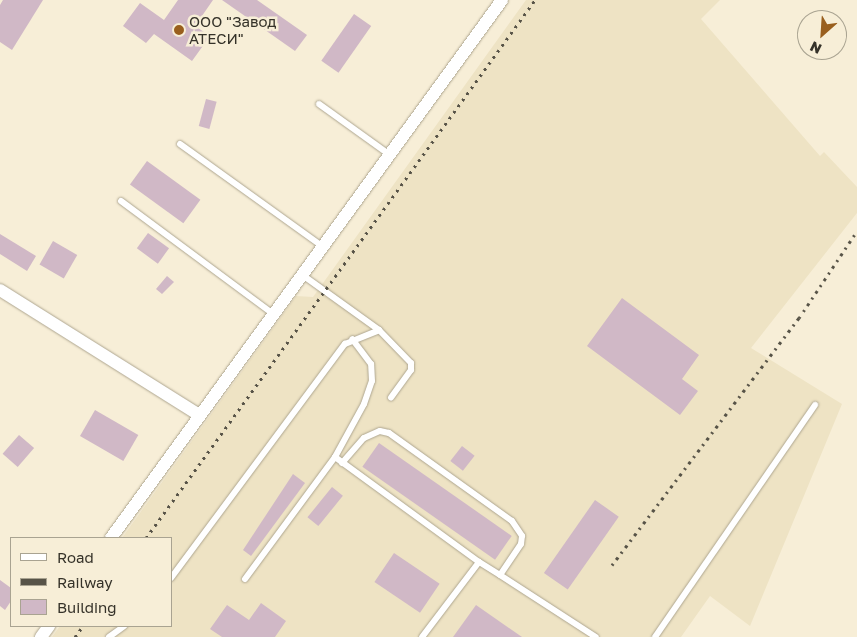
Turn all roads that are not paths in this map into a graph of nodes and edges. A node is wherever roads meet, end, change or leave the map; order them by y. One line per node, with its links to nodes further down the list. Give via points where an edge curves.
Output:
1 (502, 0): 4 (street)
2 (319, 104): 4 (lane)
3 (180, 144): 6 (lane)
4 (390, 155): 6 (street)
5 (120, 201): 9 (lane)
6 (322, 246): 7 (street)
7 (301, 274): 9 (street); 10 (lane)
8 (0, 290): 14 (street)
9 (273, 314): 14 (street)
10 (379, 330): 11 (lane); 12 (lane, via 412,363 411,370)
11 (352, 338): 15 (lane, via 371,364 372,381 364,404); 20 (lane)
12 (392, 398)
13 (815, 404): 26 (lane)
14 (199, 415): 17 (street)
15 (335, 458): 16 (lane); 21 (lane)
16 (342, 463): 18 (lane); 19 (lane, via 364,438 380,431 389,433 434,465 518,528 521,544)
17 (112, 537)
18 (479, 562): 19 (lane); 24 (lane)
19 (500, 576): 25 (lane)
20 (172, 577)
21 (246, 580)
22 (123, 627): 23 (lane)
23 (110, 637)
24 (422, 637)
25 (596, 637)
26 (655, 637)

